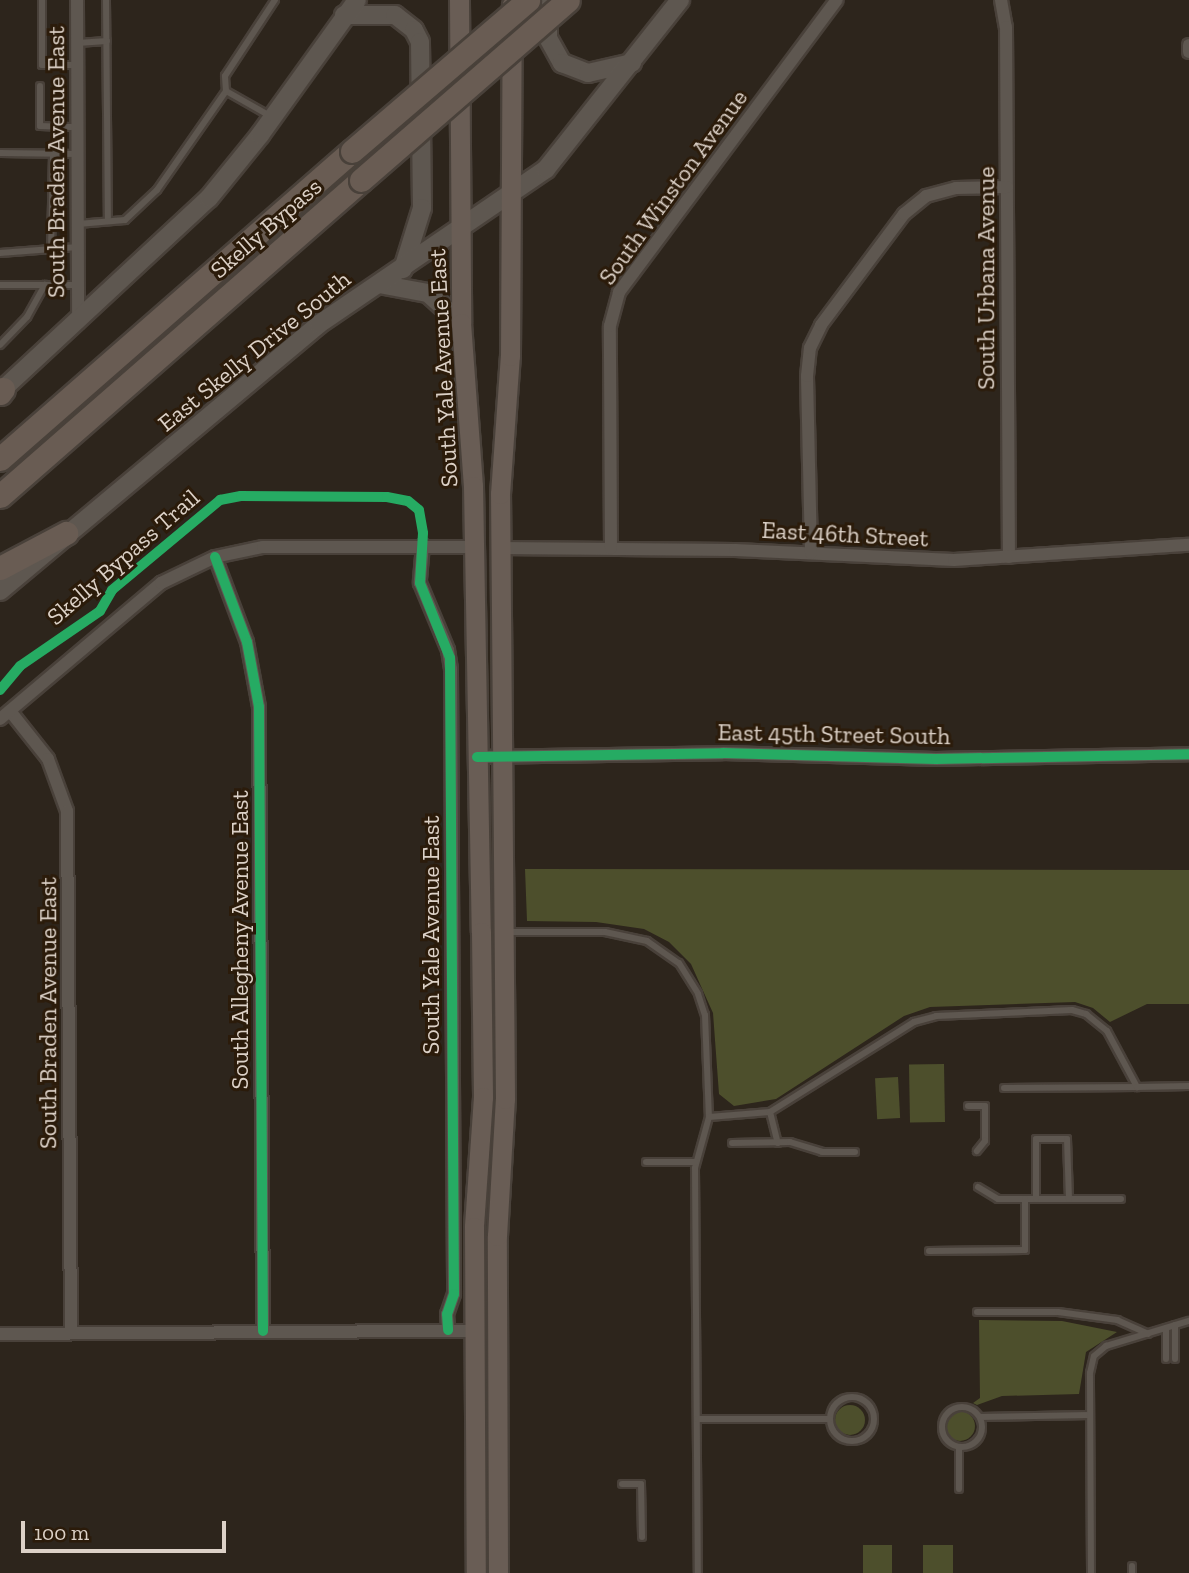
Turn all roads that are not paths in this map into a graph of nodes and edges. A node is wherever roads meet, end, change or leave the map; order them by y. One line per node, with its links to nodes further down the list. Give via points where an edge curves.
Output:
1 (43, 0): 19 (lane, via 42,65)
2 (77, 0): 15 (street, South Braden Avenue East)
3 (106, 0): 14 (lane)
4 (275, 0): 21 (lane, via 225,76)
5 (459, 0): 31 (main road, South Yale Avenue East)
6 (512, 0): 28 (main road, South Yale Avenue East)
7 (528, 0): 44 (highway, Skelly Bypass, bridge)
8 (548, 0): 18 (main road, via 548,38 562,63 588,73)
9 (568, 0): 45 (highway, Skelly Bypass, bridge)
10 (680, 0): 18 (main road, East Skelly Drive South)
11 (837, 0): 51 (street, South Winston Avenue, via 619,292 610,326)
12 (1001, 0): 27 (street, South Urbana Avenue, via 1006,27)
13 (347, 6): 22 (main road); 35 (main road, via 395,15 414,30 420,42 422,208)
14 (107, 41): 15 (lane); 29 (lane)
15 (77, 43): 19 (street, South Braden Avenue East)
16 (1189, 45): 17 (street)
17 (1189, 52)
18 (632, 63): 28 (main road, East Skelly Drive South, via 563,151)
19 (77, 65): 23 (street, South Braden Avenue East)
20 (40, 86): 23 (lane, via 40,126)
21 (226, 90): 22 (lane); 29 (lane, via 181,158 136,214 125,220)
22 (273, 117): 40 (main road, via 209,198)
23 (78, 127): 26 (street, South Braden Avenue East)
24 (0, 153): 25 (lane)
25 (52, 153): 26 (lane); 33 (lane)
26 (77, 154): 30 (street, South Braden Avenue East)
27 (1007, 187): 52 (street, via 956,188 926,196 904,214 821,325 810,348 807,376); 54 (street, South Urbana Avenue)
28 (511, 197): 31 (main road, East Skelly Drive South); 50 (main road, South Yale Avenue East, via 510,356)
29 (108, 218): 30 (lane)
30 (78, 224): 32 (street, South Braden Avenue East)
31 (461, 231): 35 (main road, East Skelly Drive South); 41 (main road, South Yale Avenue East)
32 (78, 247): 33 (lane); 39 (street, South Braden Avenue East)
33 (51, 250): 34 (lane)
34 (0, 253)
35 (403, 269): 36 (main road, East Skelly Drive South)
36 (379, 284): 41 (main road, via 428,293); 46 (main road, East Skelly Drive South, via 319,324)
37 (0, 285): 38 (lane)
38 (45, 285): 39 (lane); 42 (lane, via 27,317)
39 (78, 285): 40 (street, South Braden Avenue East)
40 (78, 323): 43 (main road)
41 (461, 323): 49 (main road, South Yale Avenue East)
42 (0, 345)
43 (1, 391)
44 (0, 459)
45 (0, 496)
46 (66, 533): 55 (highway); 56 (main road, East Skelly Drive South)
47 (422, 545): 49 (street); 53 (street, via 263,547); 85 (street, South Yale Avenue East, via 420,583 451,669 454,1294 447,1314)
48 (1189, 545): 54 (street, East 46th Street)
49 (474, 547): 50 (main road); 59 (main road, South Yale Avenue East)
50 (499, 548): 51 (street, East 46th Street); 60 (main road, South Yale Avenue East)
51 (611, 548): 52 (street, East 46th Street)
52 (811, 554): 54 (street, East 46th Street, via 890,559)
53 (215, 557): 57 (street, via 161,583); 86 (street, South Allegheny Avenue East, via 247,642 259,707)
54 (1009, 557)
55 (0, 568)
56 (0, 591)
57 (5, 715): 88 (street, South Braden Avenue East, via 56,775 69,830)
58 (1189, 754): 60 (street, East 45th Street South, via 936,759 723,753)
59 (477, 757): 60 (street, East 45th Street South); 61 (main road, South Yale Avenue East)
60 (502, 757): 62 (main road, South Yale Avenue East)
61 (481, 932): 62 (main road); 87 (main road, South Yale Avenue East, via 483,1097 474,1227)
62 (505, 932): 68 (lane, via 629,935 679,963 705,1015); 89 (main road, South Yale Avenue East)
63 (1189, 1086): 64 (lane)
64 (1137, 1087): 65 (lane); 67 (lane, via 1116,1043 1086,1014 1072,1010 936,1016 914,1022)
65 (1004, 1088)
66 (968, 1106): 71 (lane, via 985,1106 985,1141)
67 (771, 1112): 68 (lane); 70 (lane)
68 (709, 1117): 74 (lane)
69 (732, 1143): 70 (lane)
70 (778, 1143): 72 (lane, via 822,1152)
71 (978, 1151)
72 (855, 1152)
73 (646, 1162): 74 (lane)
74 (696, 1162): 96 (lane)
75 (978, 1187): 76 (lane, via 998,1199)
76 (1025, 1199): 77 (lane); 80 (lane, via 1025,1250)
77 (1036, 1199): 78 (lane); 78 (lane, via 1036,1139 1068,1139)
78 (1069, 1199): 79 (lane)
79 (1121, 1199)
80 (929, 1251)
81 (977, 1312): 91 (lane, via 1058,1312 1117,1320)
82 (1189, 1321): 83 (lane)
83 (1175, 1325): 84 (lane); 93 (lane)
84 (1166, 1328): 91 (lane); 92 (lane)
85 (448, 1330): 86 (street); 87 (street)
86 (263, 1331): 88 (street)
87 (475, 1331): 89 (main road); 102 (main road, South Yale Avenue East)
88 (71, 1332): 90 (street)
89 (498, 1332): 103 (main road, South Yale Avenue East)
90 (0, 1334)
91 (1148, 1334): 94 (lane, via 1106,1346 1094,1356)
92 (1166, 1359)
93 (1175, 1359)
94 (1090, 1415): 95 (lane); 105 (lane)
95 (980, 1417): 98 (lane, via 979,1439); 98 (lane, via 964,1407 946,1415 943,1434)
96 (697, 1419): 97 (lane); 104 (lane)
97 (830, 1419): 97 (lane, via 836,1433 850,1440 863,1437 872,1427 873,1414 864,1401 848,1398 835,1406)
98 (958, 1447): 100 (lane)
99 (622, 1485): 101 (lane, via 641,1485)
100 (959, 1489)
101 (642, 1537)
102 (476, 1573)
103 (498, 1573)
104 (698, 1573)
105 (1091, 1573)

